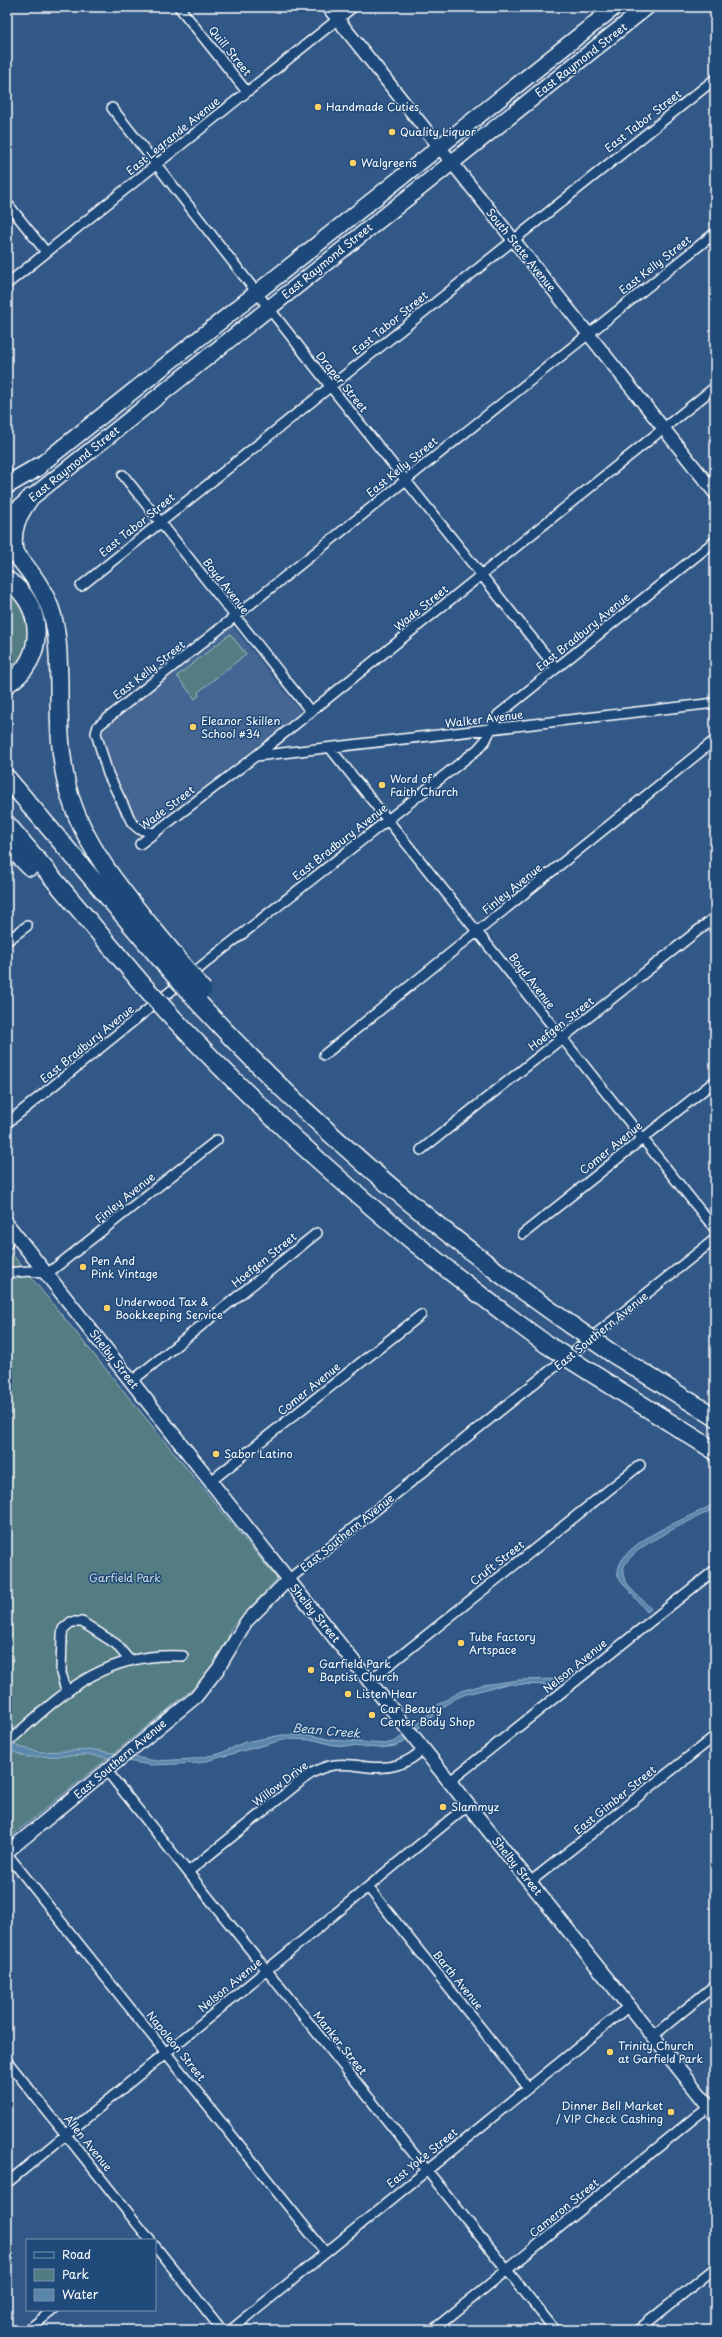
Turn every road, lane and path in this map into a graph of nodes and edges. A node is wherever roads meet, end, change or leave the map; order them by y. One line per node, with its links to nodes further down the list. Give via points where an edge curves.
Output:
1 (179, 7): 8 (street, Quill Street)
2 (328, 7): 6 (street, South State Avenue)
3 (354, 7): 6 (street, East Legrande Avenue)
4 (615, 7): 10 (main road, East Raymond Street)
5 (647, 7): 11 (main road, East Raymond Street)
6 (338, 20): 8 (street, East Legrande Avenue); 10 (street, South State Avenue)
7 (715, 79): 15 (street, East Tabor Street)
8 (247, 92): 12 (street, East Legrande Avenue)
9 (112, 108): 12 (street, Draper Street)
10 (439, 146): 11 (street, South State Avenue); 18 (main road, East Raymond Street)
11 (452, 162): 15 (street, South State Avenue); 19 (main road, East Raymond Street)
12 (156, 165): 16 (street, East Legrande Avenue); 18 (street, Draper Street)
13 (7, 203): 16 (street)
14 (715, 233): 20 (street, East Kelly Street)
15 (513, 239): 20 (street, South State Avenue); 21 (street, East Tabor Street)
16 (46, 252): 17 (street, East Legrande Avenue)
17 (7, 284)
18 (256, 292): 19 (street, Draper Street); 24 (main road, East Raymond Street)
19 (268, 308): 21 (street, Draper Street); 30 (main road, East Raymond Street)
20 (588, 334): 23 (street, South State Avenue); 26 (street, East Kelly Street)
21 (330, 386): 26 (street, Draper Street); 32 (street, East Tabor Street)
22 (715, 387): 23 (street, Wade Street)
23 (663, 428): 29 (street, South State Avenue); 35 (street, Wade Street)
24 (38, 467): 27 (highway); 28 (main road, East Raymond Street)
25 (123, 475): 32 (street, Boyd Avenue)
26 (405, 480): 35 (street, Draper Street); 38 (street, East Kelly Street)
27 (7, 485)
28 (7, 492)
29 (715, 493)
30 (30, 498): 31 (main road, East Raymond Street); 34 (highway, via 18,515)
31 (7, 516)
32 (160, 522): 37 (street, East Tabor Street); 38 (street, Boyd Avenue)
33 (715, 541): 39 (street, East Bradbury Avenue)
34 (10, 547): 60 (highway, via 41,590 54,623 58,642 61,748 68,786 78,818 105,867)
35 (481, 575): 39 (street, Draper Street); 44 (street, Wade Street)
36 (7, 580): 40 (highway, via 20,590 30,603 37,634 28,663 16,678)
37 (81, 586)
38 (235, 617): 44 (street, Boyd Avenue); 52 (street, East Kelly Street, via 98,726 96,733 112,784 132,823 138,829)
39 (556, 668): 45 (street, East Bradbury Avenue, via 498,715)
40 (7, 684)
41 (715, 696): 43 (street)
42 (715, 702): 43 (street, Walker Avenue)
43 (705, 704): 45 (street, Walker Avenue)
44 (311, 712): 48 (street, Wade Street)
45 (490, 730): 47 (street, Walker Avenue); 50 (street, East Bradbury Avenue, via 478,749)
46 (715, 740): 57 (street, Finley Avenue)
47 (330, 748): 48 (street, Walker Avenue); 50 (street, Boyd Avenue)
48 (256, 756): 52 (street, Wade Street)
49 (7, 778): 60 (highway)
50 (388, 820): 57 (street, Boyd Avenue); 64 (street, East Bradbury Avenue)
51 (7, 824): 59 (highway)
52 (154, 833): 54 (street, Wade Street)
53 (7, 844): 59 (highway)
54 (140, 844)
55 (715, 917): 61 (street, Hoefgen Street)
56 (27, 926): 58 (street)
57 (478, 932): 61 (street, Boyd Avenue); 62 (street, Finley Avenue)
58 (7, 941)
59 (119, 957): 79 (highway, bridge, via 174,1020 267,1114 382,1218 471,1289 546,1344)
60 (172, 963): 78 (highway, bridge, via 276,1084 344,1146 453,1238 613,1354)
61 (562, 1039): 65 (street, Boyd Avenue); 67 (street, Hoefgen Street)
62 (324, 1055)
63 (715, 1081): 65 (street, Comer Avenue)
64 (7, 1123)
65 (642, 1139): 69 (street, Boyd Avenue); 71 (street, Comer Avenue)
66 (216, 1140): 75 (street, Finley Avenue)
67 (421, 1150)
68 (8, 1226): 73 (street); 75 (main road, Shelby Street)
69 (715, 1229)
70 (317, 1233): 77 (street, Hoefgen Street)
71 (523, 1234)
72 (715, 1239): 83 (street, East Southern Avenue)
73 (7, 1244)
74 (7, 1273): 75 (street, via 30,1271)
75 (47, 1274): 77 (main road, Shelby Street)
76 (421, 1315): 81 (street, Comer Avenue)
77 (132, 1381): 81 (main road, Shelby Street)
78 (715, 1417)
79 (715, 1451)
80 (640, 1465): 86 (street, Cruft Street)
81 (211, 1481): 83 (main road, Shelby Street)
82 (715, 1570): 92 (street, Nelson Avenue)
83 (288, 1580): 86 (main road, Shelby Street); 91 (street, East Southern Avenue, via 246,1622 204,1689)
84 (183, 1656): 85 (street, via 154,1656)
85 (130, 1661): 87 (street, via 83,1680); 87 (street, via 123,1650 103,1635 82,1622 71,1622 63,1629 62,1636 61,1673)
86 (369, 1680): 90 (main road, Shelby Street)
87 (66, 1690): 89 (street)
88 (715, 1736): 96 (street, East Gimber Street)
89 (7, 1743)
90 (421, 1746): 92 (main road, Shelby Street); 95 (street, Willow Drive, via 406,1762 393,1766 346,1763 319,1769 299,1782)
91 (110, 1768): 94 (street, East Southern Avenue); 95 (street, Manker Street)
92 (449, 1782): 93 (main road, Shelby Street)
93 (468, 1805): 96 (main road, Shelby Street); 97 (street, Nelson Avenue)
94 (7, 1853): 102 (street, Napoleon Street)
95 (188, 1872): 98 (street, Manker Street)
96 (530, 1882): 100 (main road, Shelby Street)
97 (368, 1887): 98 (street, Nelson Avenue); 104 (street, Barth Avenue)
98 (267, 1970): 102 (street, Nelson Avenue); 107 (street, Manker Street)
99 (715, 1986): 101 (street)
100 (629, 2006): 101 (main road, Shelby Street); 104 (street, East Yoke Street)
101 (653, 2036): 105 (main road, Shelby Street)
102 (166, 2053): 106 (street, Nelson Avenue); 111 (street, Napoleon Street)
103 (7, 2061): 106 (street, Allen Avenue)
104 (528, 2087): 107 (street, East Yoke Street)
105 (714, 2112): 113 (street, Cameron Street, via 706,2109 699,2114)
106 (66, 2135): 108 (street, Nelson Avenue); 109 (street, Allen Avenue)
107 (427, 2170): 111 (street, East Yoke Street); 113 (street, Manker Street)
108 (7, 2183)
109 (145, 2238)
110 (156, 2247): 116 (street)
111 (325, 2252): 117 (street, East Yoke Street)
112 (715, 2268): 120 (street)
113 (507, 2270): 118 (street, Cameron Street); 119 (street, Manker Street)
114 (52, 2311): 115 (street)
115 (28, 2330)
116 (222, 2330)
117 (231, 2330)
118 (433, 2330)
119 (555, 2330)
120 (638, 2330)

